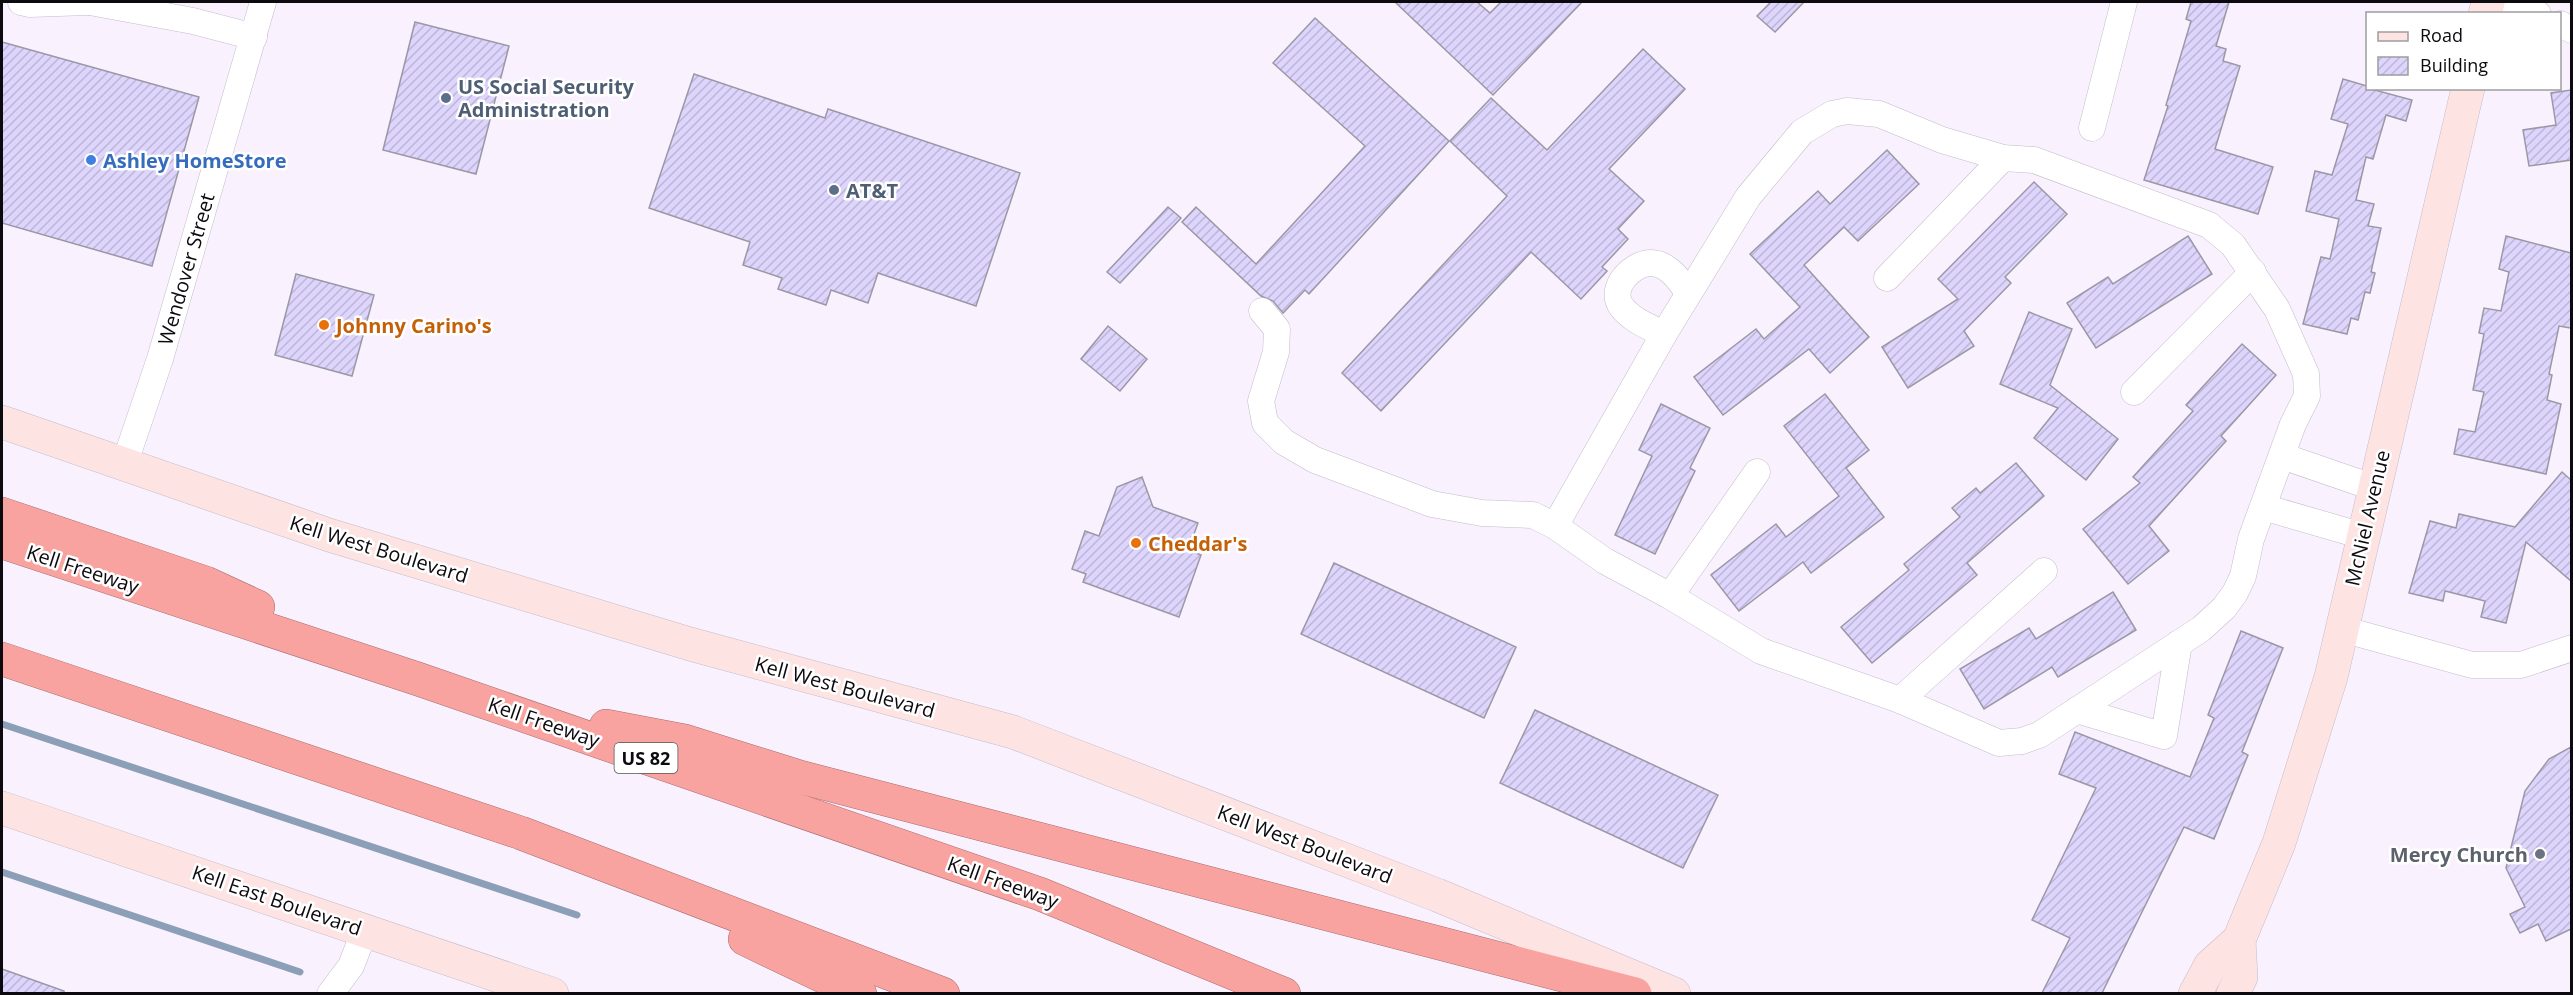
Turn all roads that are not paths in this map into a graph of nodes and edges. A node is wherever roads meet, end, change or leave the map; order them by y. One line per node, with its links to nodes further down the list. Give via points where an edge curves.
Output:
1 (21, 2): 2 (street)
2 (89, 2): 7 (street, via 194,21)
3 (263, 2): 7 (street, Wendover Street)
4 (2124, 2): 9 (street)
5 (2490, 2): 6 (street)
6 (2530, 12)
7 (254, 37): 19 (street, Wendover Street, via 160,358)
8 (2468, 90): 21 (main road, McNiel Avenue)
9 (2092, 128)
10 (2003, 158): 11 (street, via 2034,160 2209,225 2233,245); 12 (street); 13 (street, via 1942,140 1879,114 1832,114 1802,132 1781,154 1748,197)
11 (2253, 272): 16 (street); 18 (street, via 2277,309 2306,374 2307,396)
12 (1887, 278)
13 (1688, 294): 15 (street); 15 (street, via 1679,279 1651,263 1640,265 1620,283 1620,305)
14 (1262, 311): 24 (street, via 1277,329 1276,352 1261,401 1265,423 1284,442 1315,460 1432,504 1482,513 1533,515)
15 (1664, 334): 24 (street)
16 (2134, 392)
17 (2, 422): 19 (main road, Kell West Boulevard)
18 (2282, 456): 21 (street); 22 (street)
19 (124, 465): 47 (main road, Kell West Boulevard, via 329,535 690,644 1013,732 1437,895)
20 (1757, 472): 28 (street)
21 (2374, 488): 25 (main road, McNiel Avenue)
22 (2263, 507): 25 (street); 30 (street, via 2235,593 2201,629)
23 (2, 514): 33 (highway, via 206,584)
24 (1556, 526): 28 (street, via 1605,561)
25 (2363, 536): 29 (main road, McNiel Avenue)
26 (2, 542): 33 (highway, Kell Freeway / US 82)
27 (2044, 571): 34 (street)
28 (1670, 596): 34 (street, via 1761,651)
29 (2342, 629): 31 (street, via 2472,664 2521,665); 40 (main road, McNiel Avenue, via 2279,843)
30 (2179, 643): 36 (street); 36 (street, via 2164,736)
31 (2571, 648)
32 (2, 659): 38 (highway)
33 (418, 679): 35 (highway, Kell Freeway / US 82)
34 (1900, 700): 36 (street, via 1999,743 2039,735)
35 (488, 703): 45 (highway, Kell Freeway / US 82, via 1040,894); 46 (highway, via 685,741 800,777)
36 (2077, 710)
37 (2, 808): 39 (main road, Kell East Boulevard)
38 (521, 833): 43 (highway); 44 (highway)
39 (365, 930): 41 (street, via 351,966); 42 (main road, Kell East Boulevard)
40 (2239, 940): 48 (main road, McNiel Avenue, via 2210,966); 49 (main road, McNiel Avenue, via 2241,977)
41 (330, 993)
42 (552, 993)
43 (860, 993)
44 (943, 993)
45 (1284, 993)
46 (1635, 993)
47 (1674, 993)
48 (2195, 993)
49 (2233, 993)

